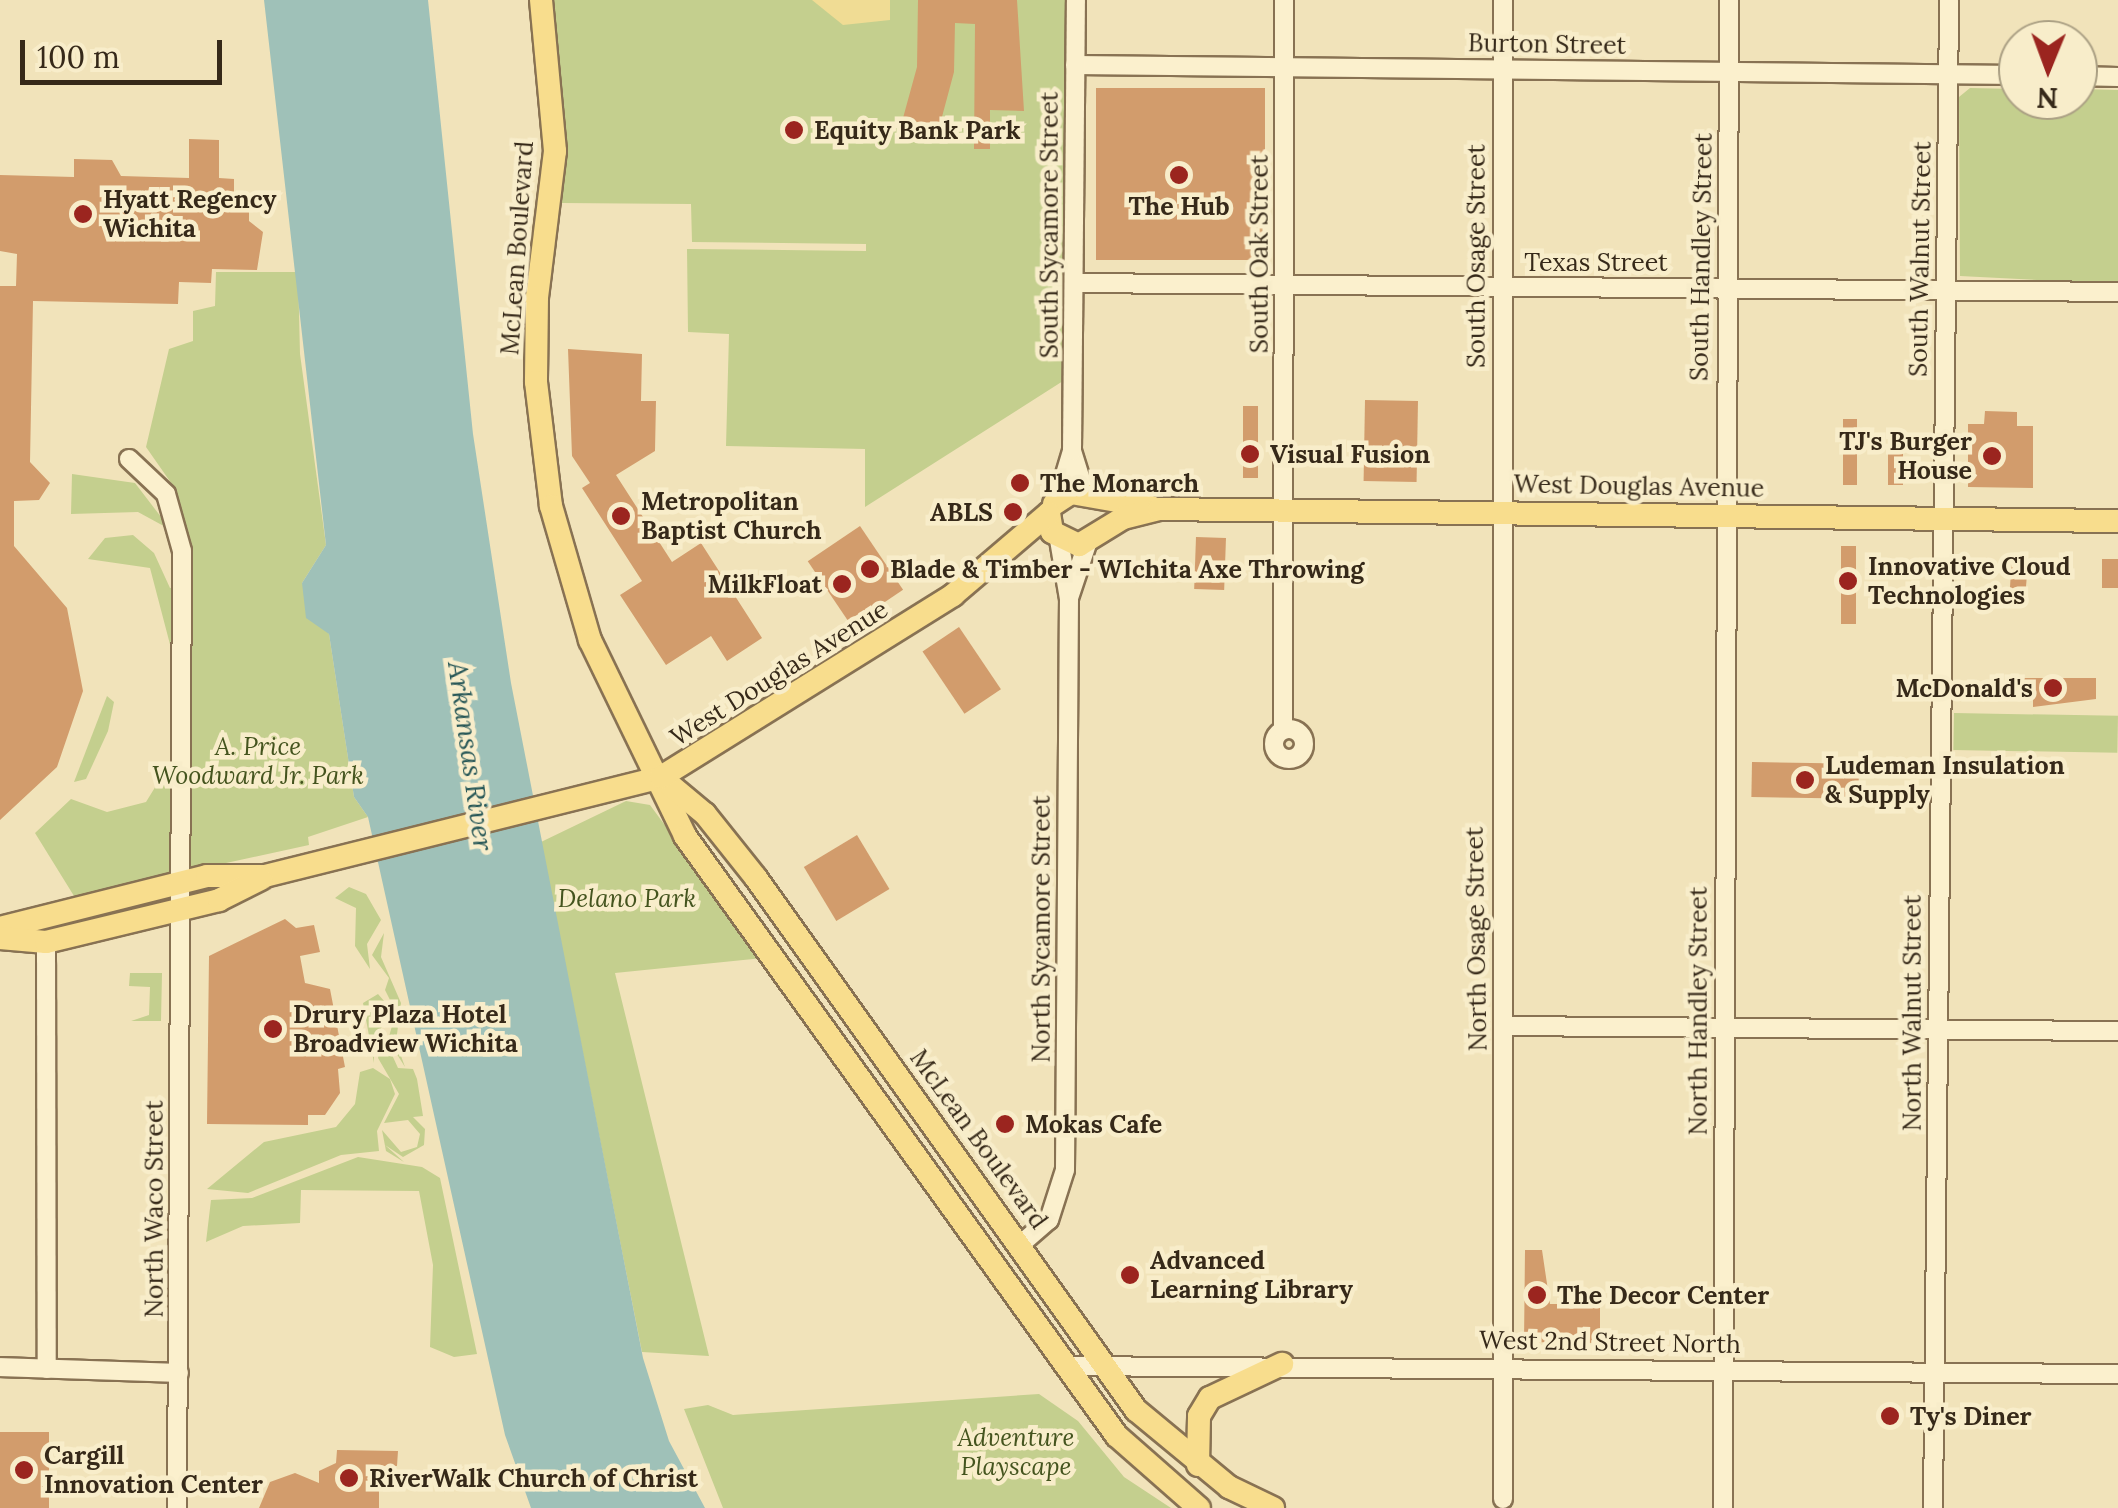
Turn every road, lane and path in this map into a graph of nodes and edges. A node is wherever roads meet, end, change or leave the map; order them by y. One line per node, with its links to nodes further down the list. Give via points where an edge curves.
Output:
1 (542, 0): 34 (main road, McLean Boulevard, via 555,151 535,352 551,506 590,640)
2 (1076, 0): 7 (street, South Sycamore Street)
3 (1284, 0): 8 (street, South Oak Street)
4 (1504, 0): 9 (street, South Osage Street)
5 (1729, 0): 10 (street, South Handley Street)
6 (1948, 0): 11 (street, South Walnut Street)
7 (1075, 65): 8 (street, Burton Street); 13 (street, South Sycamore Street)
8 (1283, 66): 9 (street, Burton Street); 14 (street, South Oak Street)
9 (1503, 68): 10 (street, Burton Street); 15 (street, South Osage Street)
10 (1728, 71): 11 (street, Burton Street); 16 (street, South Handley Street)
11 (1947, 75): 12 (street, Burton Street); 17 (street, South Walnut Street)
12 (1998, 75)
13 (1074, 283): 14 (street, Texas Street); 19 (street, South Sycamore Street)
14 (1284, 284): 15 (street, Texas Street); 24 (street, South Oak Street)
15 (1501, 286): 16 (street, Texas Street); 25 (street, South Osage Street)
16 (1726, 288): 17 (street, Texas Street); 26 (street, South Handley Street)
17 (1944, 290): 18 (street, Texas Street); 27 (street, South Walnut Street)
18 (2118, 292)
19 (1072, 451): 21 (street, South Sycamore Street); 22 (street, South Sycamore Street)
20 (129, 459): 36 (street, North Waco Street, via 166,494 182,551)
21 (1088, 497): 22 (main road, West Douglas Avenue); 23 (main road, West Douglas Avenue); 29 (main road, via 1100,515)
22 (1053, 506): 30 (main road); 31 (main road, West Douglas Avenue)
23 (1159, 509): 24 (main road, West Douglas Avenue); 29 (main road, West Douglas Avenue)
24 (1283, 509): 25 (main road, West Douglas Avenue); 33 (street, South Oak Street)
25 (1500, 512): 26 (main road, West Douglas Avenue); 41 (street, North Osage Street)
26 (1724, 515): 27 (main road, West Douglas Avenue); 42 (street, North Handley Street)
27 (1942, 518): 28 (main road, West Douglas Avenue); 43 (street, North Walnut Street)
28 (2118, 521)
29 (1092, 538): 30 (main road, West Douglas Avenue); 32 (street, North Sycamore Street)
30 (1059, 539): 31 (main road, West Douglas Avenue); 32 (street, North Sycamore Street)
31 (1012, 550): 34 (main road, West Douglas Avenue, via 722,745)
32 (1069, 598): 45 (street, North Sycamore Street, via 1065,1170 1048,1220)
33 (1283, 730)
34 (661, 777): 35 (main road, West Douglas Avenue); 45 (main road, McLean Boulevard, via 705,814 756,878); 49 (main road, McLean Boulevard, via 685,836)
35 (265, 876): 36 (main road, West Douglas Avenue); 37 (main road, West Douglas Avenue)
36 (178, 883): 37 (street, North Waco Street); 38 (main road, West Douglas Avenue)
37 (178, 909): 40 (main road, West Douglas Avenue); 54 (street, North Waco Street)
38 (0, 928)
39 (0, 938): 40 (main road, West Douglas Avenue)
40 (46, 942): 52 (street)
41 (1502, 1026): 42 (street); 48 (street, North Osage Street)
42 (1724, 1028): 43 (street); 51 (street, North Handley Street)
43 (1937, 1030): 44 (street); 53 (street, North Walnut Street)
44 (2118, 1031)
45 (1021, 1244): 46 (main road, McLean Boulevard)
46 (1102, 1364): 47 (street, West 2nd Street North); 49 (street, West 2nd Street North); 56 (main road, McLean Boulevard, via 1136,1410)
47 (1282, 1364): 48 (street, West 2nd Street North); 56 (main road, via 1210,1398 1198,1416)
48 (1502, 1365): 51 (street, West 2nd Street North); 57 (street, North Osage Street)
49 (1065, 1366): 59 (main road, McLean Boulevard, via 1117,1436)
50 (3, 1368): 52 (street)
51 (1722, 1368): 53 (street, West 2nd Street North); 61 (street, North Handley Street)
52 (47, 1369): 54 (street)
53 (1934, 1371): 55 (street, West 2nd Street North); 62 (street, North Walnut Street)
54 (178, 1373): 58 (street, North Waco Street)
55 (2118, 1374)
56 (1198, 1465): 60 (main road, McLean Boulevard)
57 (1504, 1500)
58 (178, 1508)
59 (1198, 1508)
60 (1273, 1508)
61 (1723, 1508)
62 (1933, 1508)

